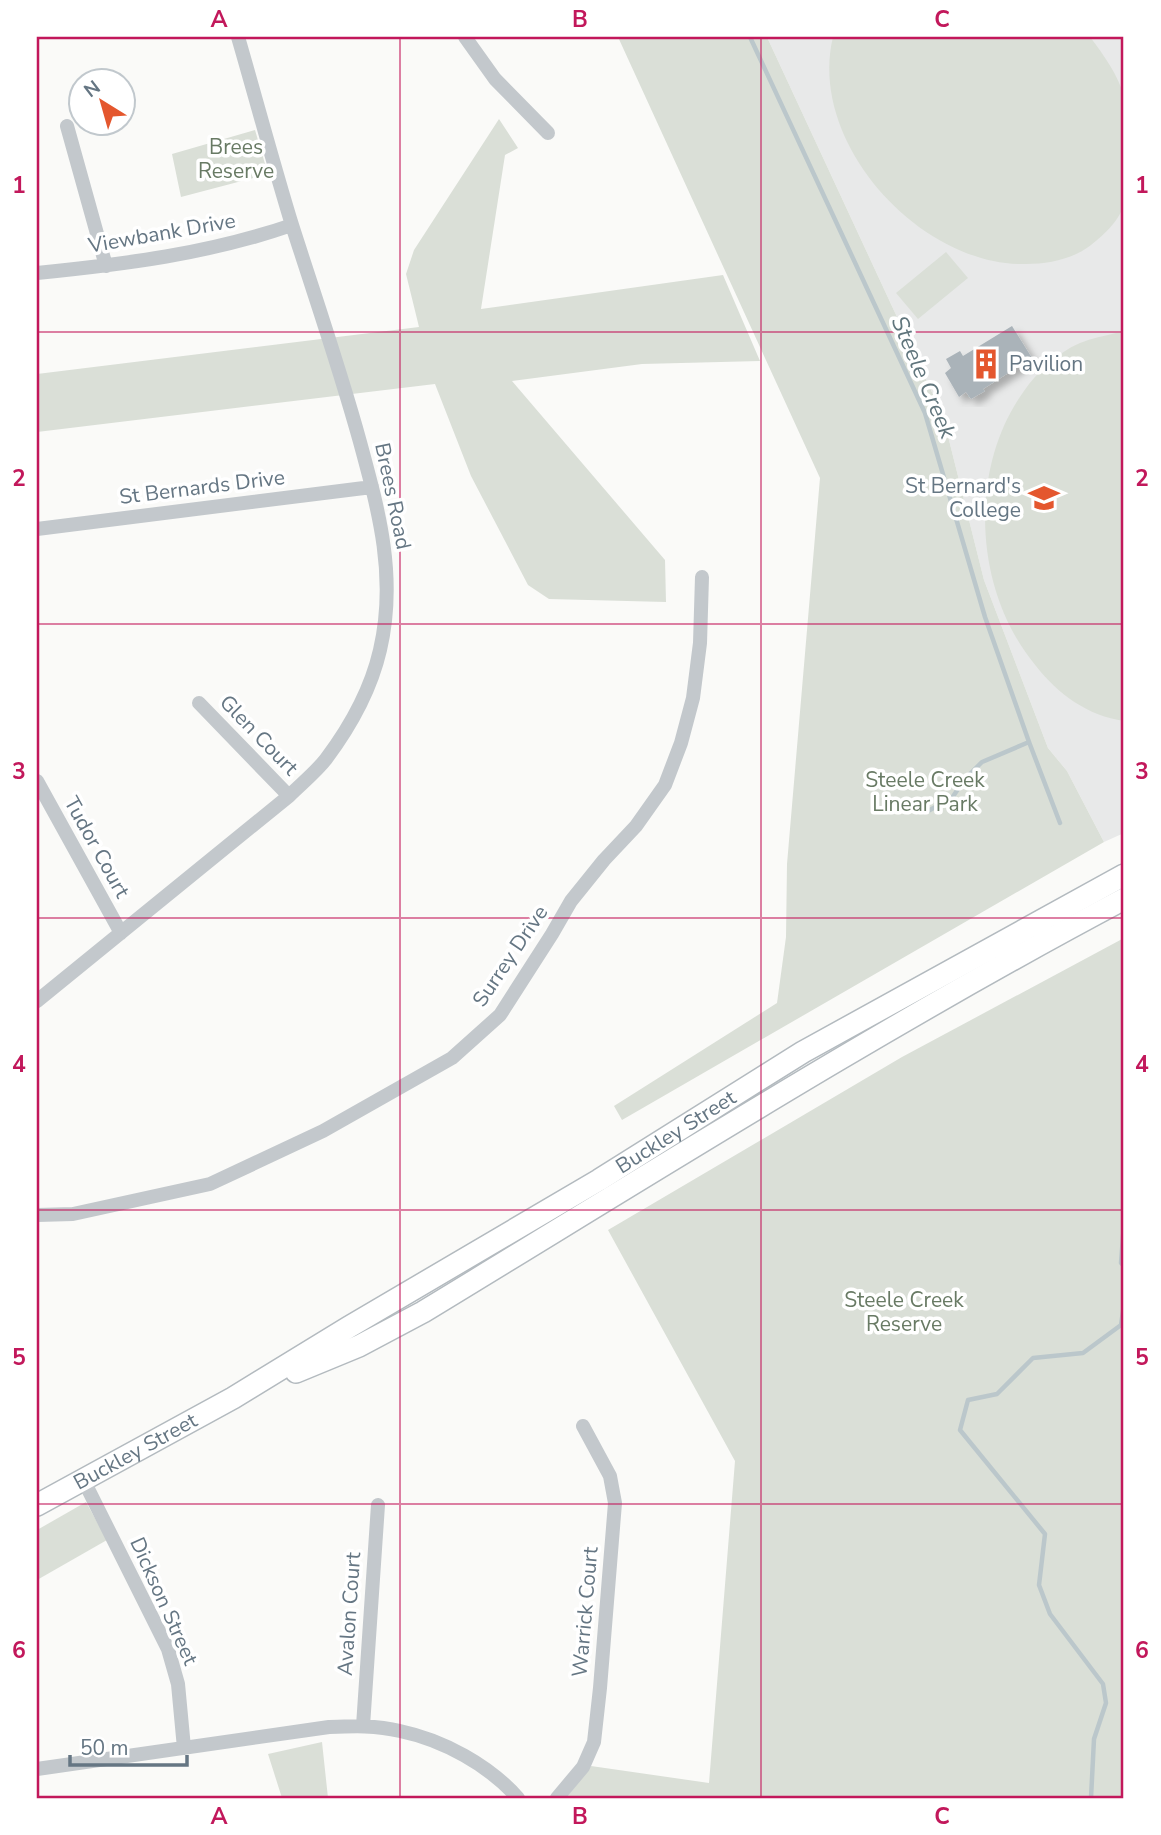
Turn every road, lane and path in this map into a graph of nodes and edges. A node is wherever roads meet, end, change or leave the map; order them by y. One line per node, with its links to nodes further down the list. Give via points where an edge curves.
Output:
1 (238, 37): 5 (street, Brees Road)
2 (465, 37): 3 (street, via 495,79)
3 (548, 132)
4 (70, 136): 6 (street)
5 (292, 225): 6 (street, Viewbank Drive, via 207,249); 8 (street, Brees Road, via 343,379)
6 (106, 266): 7 (street, Viewbank Drive)
7 (37, 274)
8 (372, 487): 9 (street, St Bernards Drive); 13 (street, Brees Road, via 386,565 380,650 367,690 348,726 325,760)
9 (37, 529)
10 (702, 577): 18 (street, Surrey Drive, via 693,698 665,785 571,901 500,1015 452,1058 323,1131 210,1184 73,1214)
11 (199, 703): 13 (street, Glen Court)
12 (37, 781): 16 (street, Tudor Court)
13 (289, 796): 16 (street, Brees Road)
14 (1124, 875): 19 (main road, Buckley Street, via 803,1052 599,1180)
15 (1124, 899): 19 (main road, Buckley Street, via 893,1026 423,1312 359,1346)
16 (121, 933): 17 (street, Brees Road)
17 (37, 1001)
18 (37, 1215)
19 (233, 1398): 21 (main road, Buckley Street)
20 (583, 1426): 28 (street, Warrick Court, via 610,1476 615,1503 594,1742 583,1767)
21 (83, 1479): 22 (main road, Buckley Street); 25 (street, Dickson Street, via 167,1649 178,1684)
22 (37, 1505)
23 (378, 1505): 24 (street, Avalon Court)
24 (363, 1726): 25 (street); 27 (street, via 434,1741 490,1772)
25 (184, 1748): 26 (street)
26 (37, 1769)
27 (518, 1798)
28 (557, 1798)

